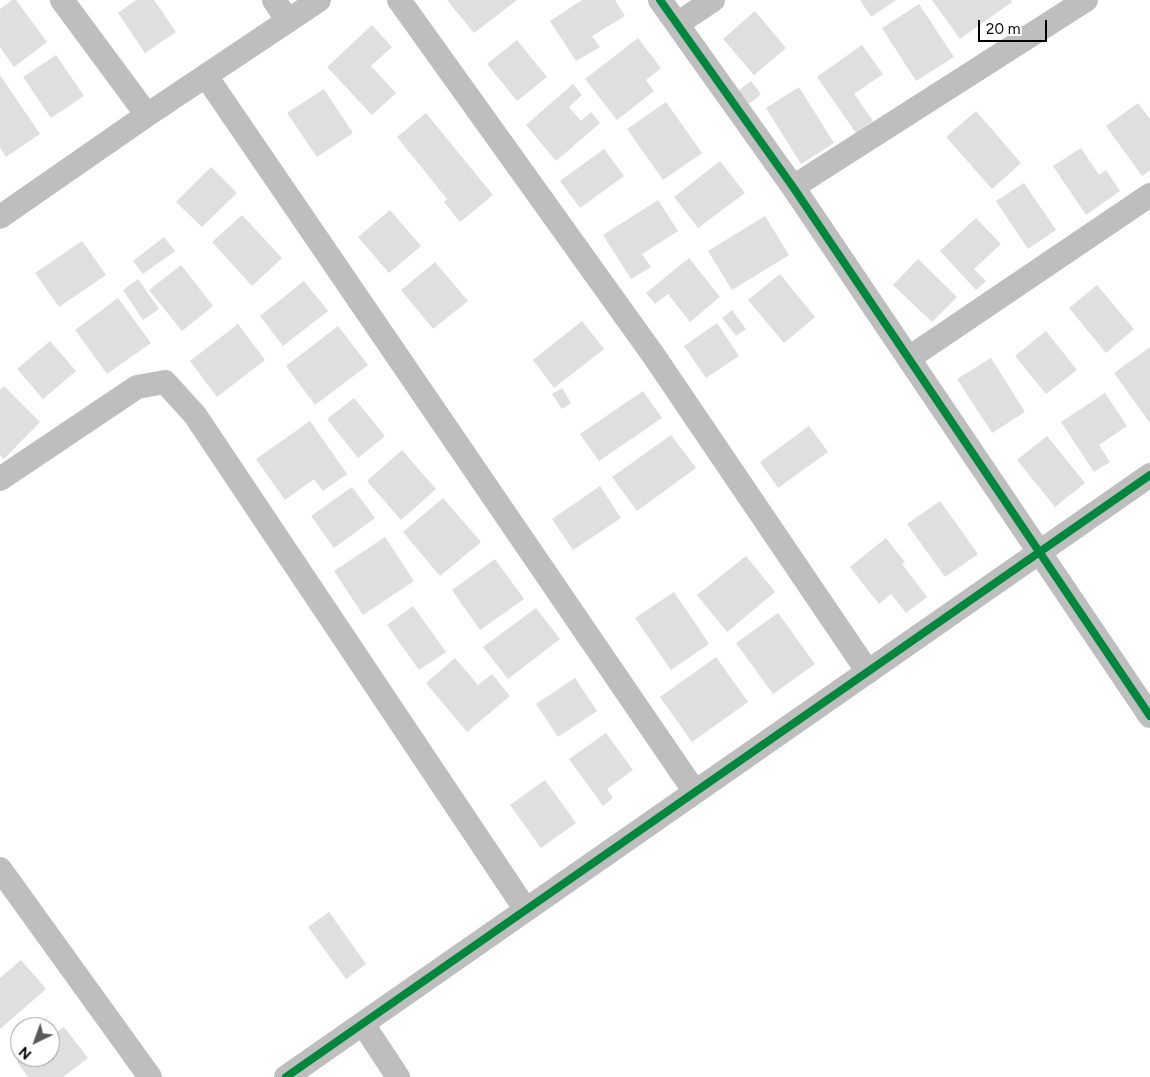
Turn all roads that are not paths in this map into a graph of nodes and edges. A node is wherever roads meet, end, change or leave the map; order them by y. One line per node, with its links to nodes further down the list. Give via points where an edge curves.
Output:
1 (62, 0): 11 (street)
2 (274, 0): 8 (street)
3 (319, 0): 8 (street)
4 (399, 0): 19 (street, via 654,356)
5 (660, 0): 9 (street)
6 (713, 0): 9 (street)
7 (1086, 0): 12 (street)
8 (288, 21): 10 (street)
9 (677, 24): 12 (street)
10 (206, 76): 11 (street); 21 (street)
11 (147, 115): 14 (street)
12 (793, 187): 15 (street)
13 (1150, 195): 15 (street)
14 (2, 211)
15 (909, 358): 18 (street)
16 (1150, 475): 18 (street)
17 (0, 479): 23 (street, via 137,387 165,382 195,415)
18 (1041, 552): 19 (street); 20 (street)
19 (868, 672): 21 (street)
20 (1150, 716)
21 (695, 792): 23 (street)
22 (0, 869): 25 (street)
23 (526, 910): 24 (street)
24 (363, 1024): 26 (street); 27 (street)
25 (150, 1077)
26 (286, 1077)
27 (398, 1077)

